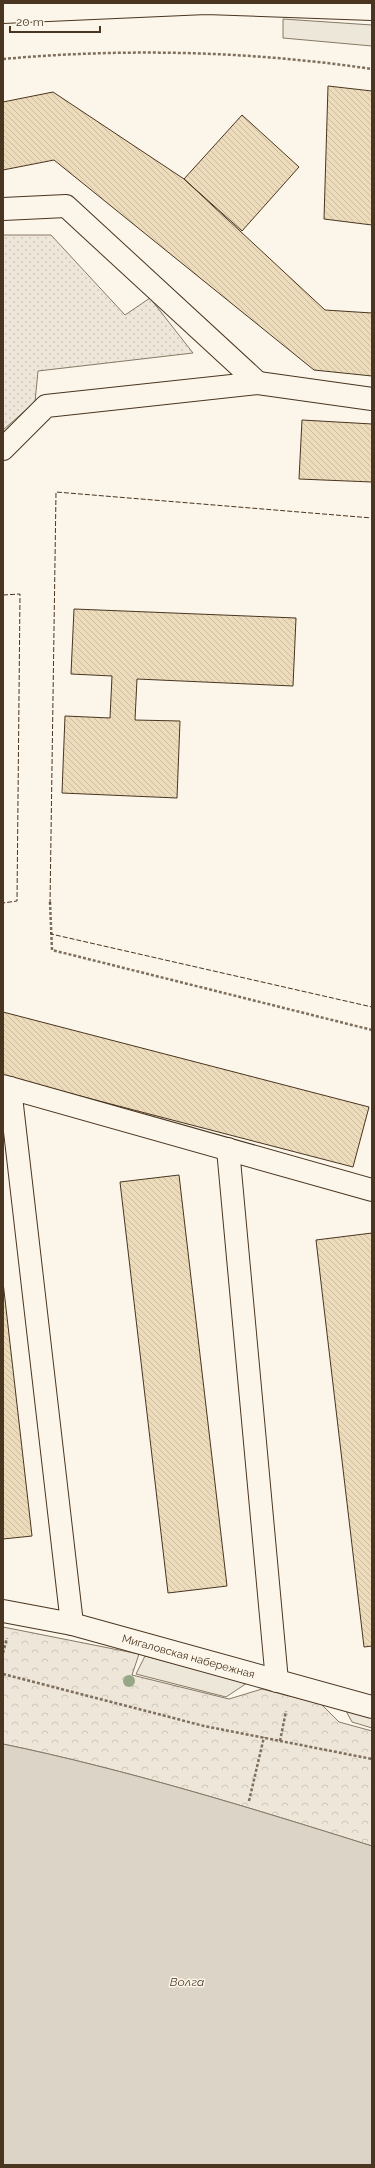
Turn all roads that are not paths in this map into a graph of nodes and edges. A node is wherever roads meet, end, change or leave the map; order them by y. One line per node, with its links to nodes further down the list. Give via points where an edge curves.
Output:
1 (372, 9): 2 (street, via 206,3)
2 (3, 12)
3 (3, 209): 4 (street, via 66,206)
4 (258, 383): 5 (street); 6 (street, via 46,406)
5 (372, 399)
6 (3, 449)
7 (6, 1087): 8 (street); 11 (street)
8 (228, 1149): 9 (street); 12 (street)
9 (372, 1190)
10 (3, 1611): 11 (street, Мигаловская набережная)
11 (72, 1624): 12 (street, Мигаловская набережная)
12 (277, 1681): 13 (street, Мигаловская набережная)
13 (372, 1707)

